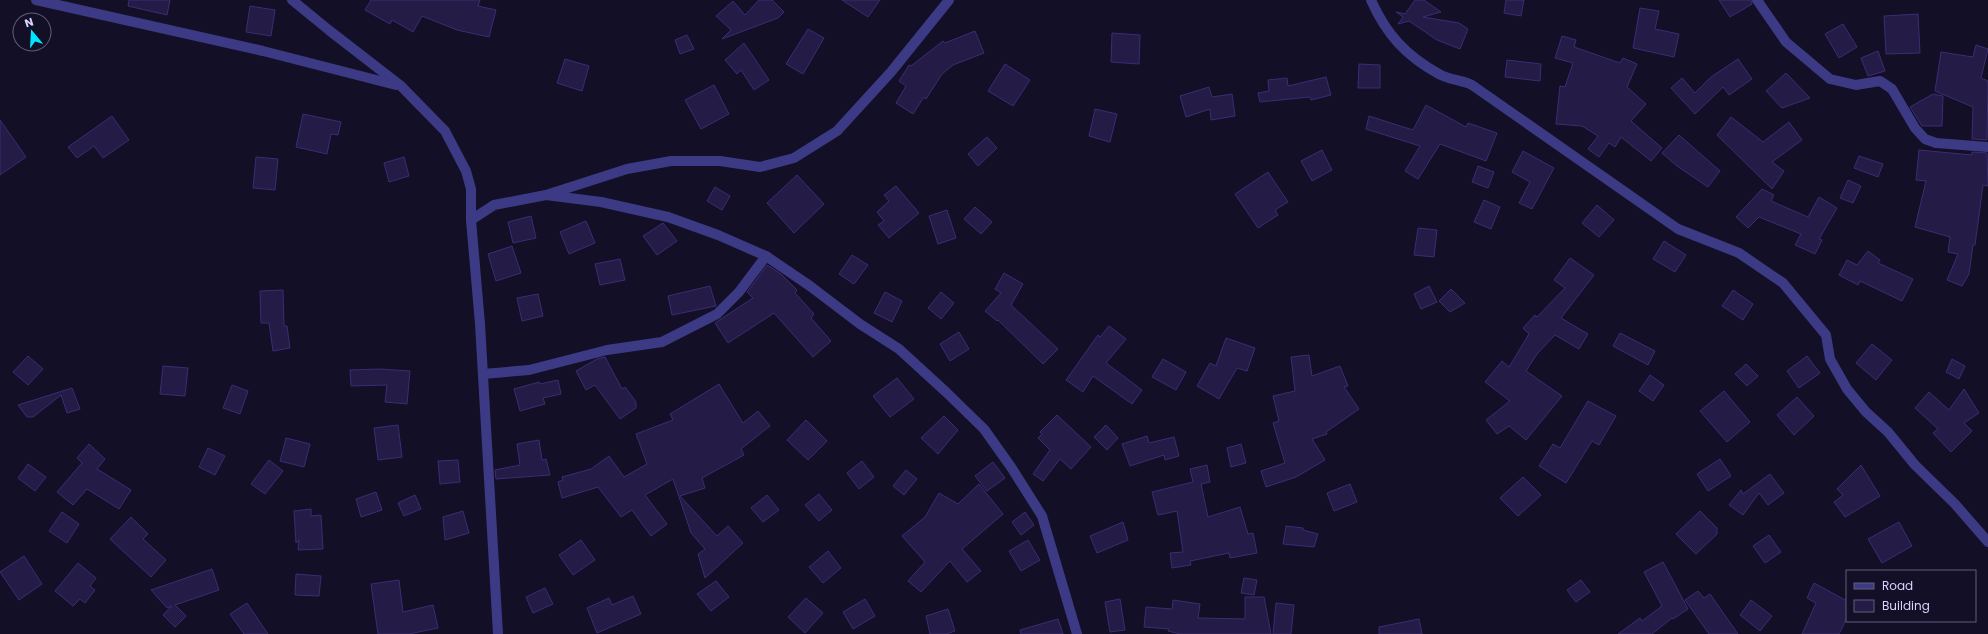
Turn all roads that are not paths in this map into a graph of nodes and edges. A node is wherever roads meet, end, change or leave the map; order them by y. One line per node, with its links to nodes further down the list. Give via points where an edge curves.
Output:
1 (36, 0): 6 (street, via 262,51)
2 (292, 0): 6 (street)
3 (949, 0): 8 (street, via 891,72 837,131 794,158 760,167 720,161 672,160 627,169)
4 (1371, 0): 12 (street, via 1390,35 1409,54 1440,75 1472,85 1678,229 1739,253 1783,283 1826,336 1830,360 1847,389)
5 (1757, 0): 7 (street, via 1786,42 1830,79 1856,85 1880,81 1892,89 1915,128 1925,139 1936,143)
6 (401, 86): 9 (street, via 445,131 466,171 471,189)
7 (1988, 147)
8 (546, 195): 9 (street, via 494,206); 10 (street, via 601,202 668,217)
9 (471, 220): 11 (street)
10 (766, 256): 11 (street, via 739,292 717,314 662,342 607,350 529,370); 14 (street, via 899,349 984,429 1042,516)
11 (483, 374): 13 (street)
12 (1988, 542)
13 (498, 634)
14 (1077, 634)

